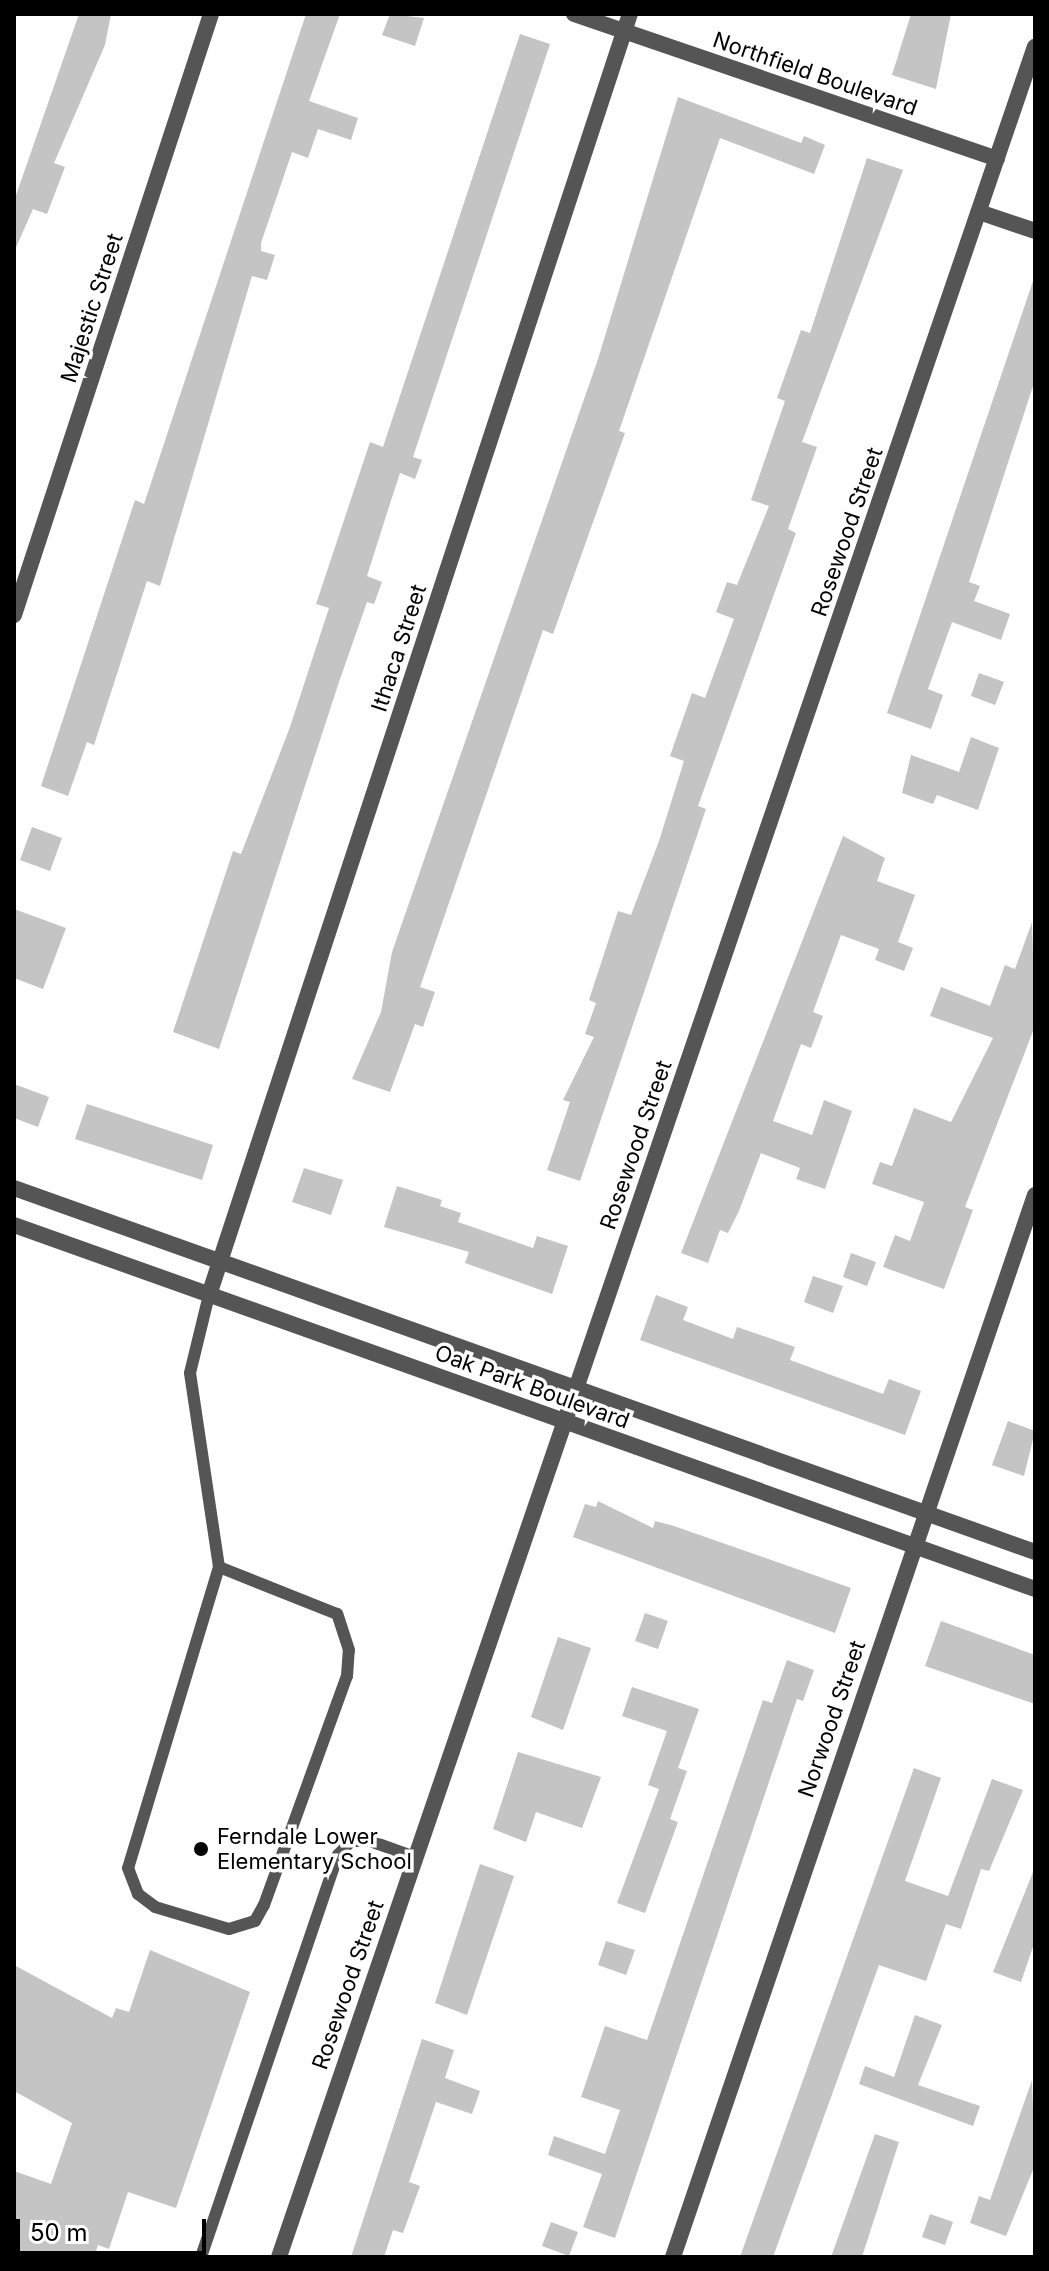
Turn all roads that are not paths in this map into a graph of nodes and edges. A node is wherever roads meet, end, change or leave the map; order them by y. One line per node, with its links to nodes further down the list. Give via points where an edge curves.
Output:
1 (211, 14): 9 (street, Majestic Street)
2 (574, 14): 4 (street, Northfield Boulevard)
3 (630, 14): 4 (street, Ithaca Street)
4 (624, 31): 6 (street, Northfield Boulevard); 13 (street, Ithaca Street)
5 (1035, 49): 6 (street, Rosewood Street)
6 (997, 159): 7 (street, Rosewood Street)
7 (979, 212): 8 (street); 15 (street, Rosewood Street)
8 (1035, 231)
9 (14, 615)
10 (14, 1188): 13 (street, Oak Park Boulevard)
11 (1035, 1195): 17 (street, Norwood Street)
12 (14, 1225): 14 (street, Oak Park Boulevard)
13 (220, 1261): 14 (street, Ithaca Street); 15 (street, Oak Park Boulevard)
14 (209, 1295): 16 (street, Oak Park Boulevard); 20 (lane, via 191,1345 190,1373)
15 (575, 1387): 16 (street, Rosewood Street); 17 (street, Oak Park Boulevard)
16 (564, 1421): 18 (street, Oak Park Boulevard); 22 (street, Rosewood Street)
17 (927, 1513): 18 (street, Norwood Street); 19 (street, Oak Park Boulevard)
18 (915, 1546): 21 (street, Oak Park Boulevard); 25 (street, Norwood Street)
19 (1035, 1552)
20 (219, 1567): 20 (lane, via 128,1868 138,1894 155,1907 229,1929 255,1921 264,1905 347,1676 349,1650 337,1614)
21 (1035, 1589)
22 (415, 1857): 23 (lane, via 370,1841 351,1841 338,1855); 24 (street, Rosewood Street)
23 (201, 2257)
24 (279, 2257)
25 (673, 2257)

